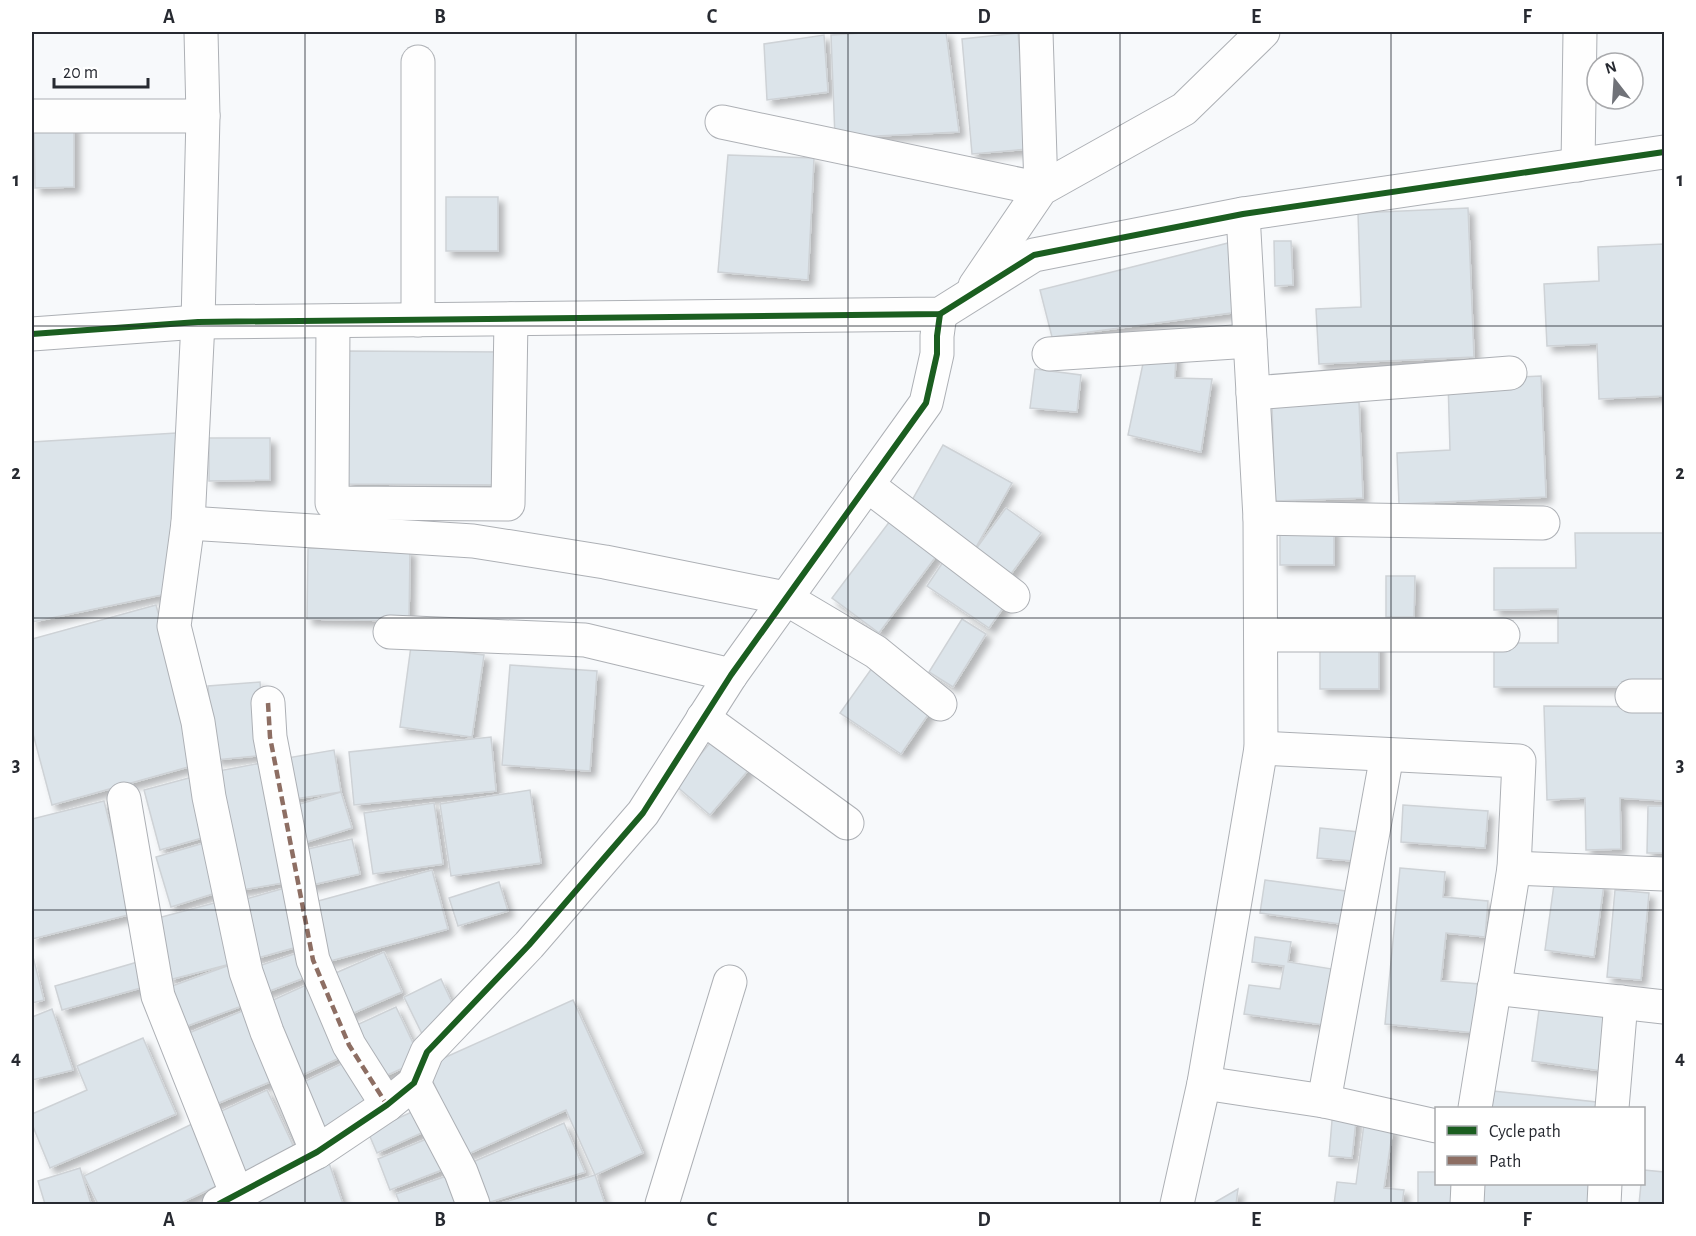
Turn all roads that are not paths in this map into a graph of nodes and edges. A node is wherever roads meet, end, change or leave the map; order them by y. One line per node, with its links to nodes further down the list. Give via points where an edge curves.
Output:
1 (201, 32): 7 (street)
2 (1036, 32): 11 (street)
3 (1263, 32): 11 (street, via 1184,109)
4 (1580, 32): 10 (street)
5 (418, 62): 16 (street)
6 (32, 116): 7 (street)
7 (203, 116): 18 (street)
8 (723, 122): 11 (street)
9 (1665, 152): 10 (street)
10 (1578, 165): 12 (street)
11 (1041, 189): 13 (street)
12 (1243, 214): 13 (street, via 1034,255); 20 (street)
13 (967, 297): 14 (street)
14 (940, 314): 15 (street); 24 (street, via 937,354 926,403)
15 (511, 319): 16 (street); 17 (street, via 508,504 332,503)
16 (418, 320): 17 (street)
17 (333, 321): 18 (street)
18 (198, 322): 19 (street); 27 (street)
19 (32, 334)
20 (1250, 341): 21 (street); 23 (street)
21 (1049, 354)
22 (1510, 373): 23 (street)
23 (1253, 393): 25 (street)
24 (867, 486): 28 (street); 29 (street)
25 (1260, 518): 26 (street); 31 (street)
26 (1543, 522)
27 (188, 523): 29 (street, via 473,541 605,562); 56 (street, via 174,626 198,722 209,797 246,972)
28 (1013, 596)
29 (785, 598): 33 (street); 37 (street, via 876,652)
30 (390, 632): 33 (street, via 585,640)
31 (1261, 635): 32 (street); 39 (street)
32 (1503, 635)
33 (731, 675): 38 (street)
34 (1632, 696): 35 (street)
35 (1665, 696)
36 (268, 703): 52 (street, via 270,737 313,960 349,1045)
37 (940, 704)
38 (704, 718): 42 (street); 49 (street, via 644,813 529,945 427,1052)
39 (1261, 748): 40 (street); 50 (street)
40 (1387, 755): 43 (street, via 1519,761); 51 (street)
41 (124, 800): 59 (street, via 158,996)
42 (847, 823)
43 (1514, 868): 44 (street); 46 (street)
44 (1665, 874)
45 (730, 982): 61 (street)
46 (1494, 988): 47 (street); 53 (street)
47 (1621, 1002): 48 (street); 54 (street)
48 (1665, 1006)
49 (414, 1083): 52 (street); 60 (street, via 462,1172)
50 (1204, 1083): 51 (street); 62 (street)
51 (1324, 1101): 55 (street)
52 (387, 1105): 56 (street)
53 (1475, 1107)
54 (1612, 1107)
55 (1435, 1126)
56 (317, 1152): 59 (street)
57 (1468, 1185): 63 (street)
58 (1605, 1185): 64 (street)
59 (240, 1198)
60 (473, 1204)
61 (662, 1204)
62 (1177, 1204)
63 (1467, 1204)
64 (1604, 1204)

